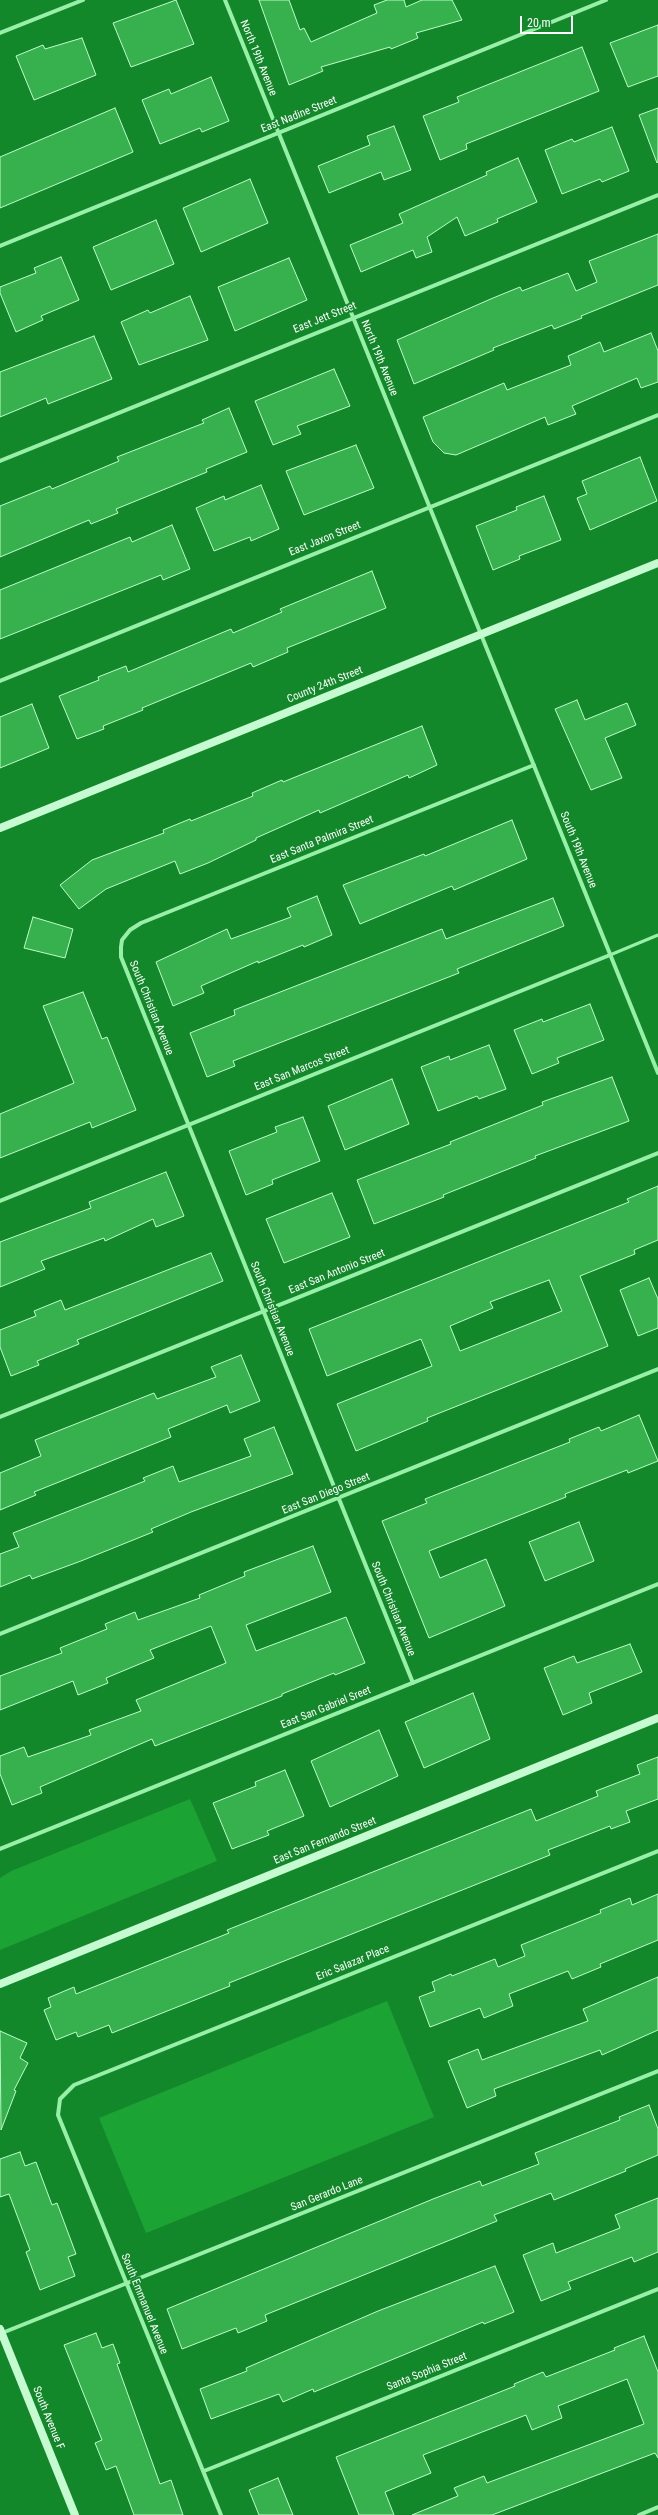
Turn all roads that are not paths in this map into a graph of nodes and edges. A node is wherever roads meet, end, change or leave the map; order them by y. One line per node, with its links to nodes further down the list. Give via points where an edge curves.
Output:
1 (83, 0): 4 (street)
2 (224, 0): 5 (street, North 19th Avenue)
3 (606, 0): 5 (street, East Nadine Street)
4 (0, 33)
5 (278, 133): 7 (street, East Nadine Street); 8 (street, North 19th Avenue)
6 (658, 195): 8 (street, East Jett Street)
7 (0, 246)
8 (353, 317): 10 (street, East Jett Street); 11 (street, North 19th Avenue)
9 (658, 414): 11 (street, East Jaxon Street)
10 (0, 461)
11 (429, 506): 13 (street, North 19th Avenue); 14 (street, East Jaxon Street)
12 (658, 563): 13 (street, County 24th Street)
13 (481, 634): 15 (street, South 19th Avenue); 16 (street, County 24th Street)
14 (0, 681)
15 (534, 765): 18 (street, East Santa Palmira Street, via 141,923 130,930); 19 (street, South 19th Avenue)
16 (0, 828)
17 (658, 935): 19 (lane)
18 (122, 940): 21 (street, South Christian Avenue, via 121,957)
19 (610, 955): 20 (street, South 19th Avenue); 21 (street, East San Marcos Street)
20 (658, 1073)
21 (188, 1124): 23 (street, East San Marcos Street); 24 (street, South Christian Avenue)
22 (658, 1153): 24 (street, East San Antonio Street)
23 (0, 1201)
24 (264, 1311): 26 (street, East San Antonio Street); 27 (street, South Christian Avenue)
25 (658, 1369): 27 (street, East San Diego Street)
26 (0, 1417)
27 (338, 1498): 29 (street, East San Diego Street); 30 (street, South Christian Avenue)
28 (658, 1584): 30 (street, East San Gabriel Sreet)
29 (0, 1634)
30 (413, 1683): 32 (street, East San Gabriel Sreet)
31 (658, 1718): 34 (street, East San Fernando Street)
32 (0, 1849)
33 (658, 1851): 36 (street, Eric Salazar Place, via 74,2085)
34 (0, 1984)
35 (658, 2071): 37 (street, San Gerardo Lane)
36 (60, 2099): 37 (street, South Emmanuel Avenue, via 58,2115)
37 (126, 2284): 39 (street, San Gerardo Lane); 40 (street, South Emmanuel Avenue)
38 (658, 2289): 40 (street, Santa Sophia Street)
39 (1, 2331): 42 (street, South Avenue F)
40 (204, 2472): 43 (street, South Emmanuel Avenue)
41 (658, 2507): 44 (street)
42 (75, 2515)
43 (222, 2515)
44 (639, 2515)

